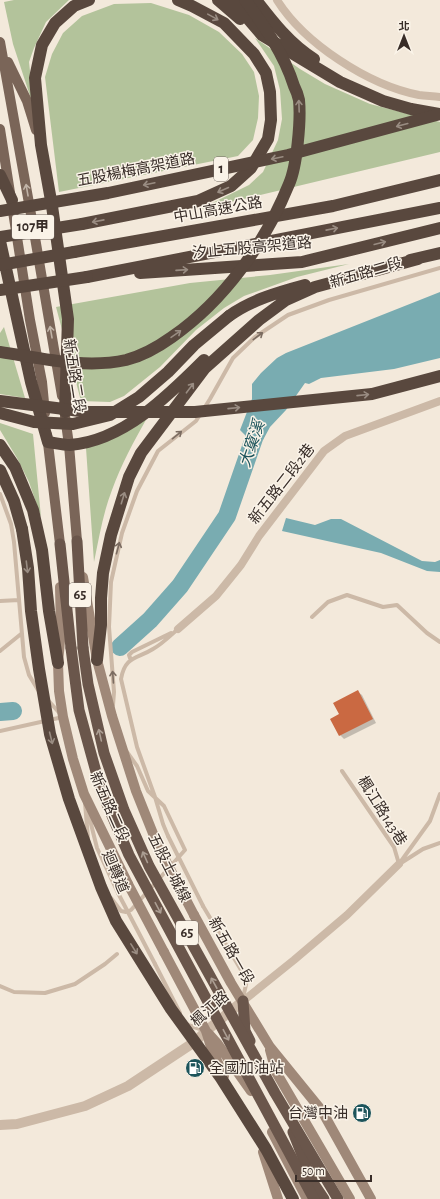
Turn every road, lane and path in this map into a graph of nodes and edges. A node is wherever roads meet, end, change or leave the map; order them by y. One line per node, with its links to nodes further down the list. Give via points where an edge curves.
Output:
1 (89, 0): 14 (highway, via 74,6 55,23 42,45 35,78)
2 (178, 0): 23 (highway, one-way to 23, bridge, via 224,23 254,54 266,73 271,120 268,139 251,168 230,186 198,201)
3 (218, 0): 8 (highway)
4 (232, 0): 8 (highway)
5 (245, 0): 32 (highway, one-way to 5, bridge, via 88,364 126,360 142,354 161,344 197,318 250,258 268,229 290,182 295,158 299,100 290,71 278,47)
6 (256, 0): 11 (highway, via 285,36 304,52)
7 (277, 0): 10 (street, via 322,49 348,65 394,87 418,95)
8 (262, 35): 11 (highway, via 340,82)
9 (1, 46): 14 (main road, via 27,101); 36 (main road, 新五路二段 / 107甲, one-way to 9)
10 (440, 97)
11 (383, 101): 12 (highway)
12 (440, 114): 21 (highway, 五股楊梅高架道路 / 1, one-way to 21, bridge, via 288,155 108,193)
13 (0, 129): 18 (main road, 新五路二段 / 107甲)
14 (41, 146): 36 (highway, via 68,319)
15 (440, 173): 19 (highway)
16 (0, 175): 18 (highway)
17 (440, 180): 19 (highway, 中山高速公路)
18 (12, 200): 38 (main road, 新五路二段 / 107甲, via 42,382)
19 (333, 206): 27 (highway, 中山高速公路, bridge)
20 (440, 208): 29 (highway, one-way to 20)
21 (0, 211)
22 (440, 228): 29 (highway, 汐止五股高架道路, one-way to 22, via 302,262)
23 (0, 237)
24 (0, 241): 38 (highway, via 31,382)
25 (440, 253): 26 (highway)
26 (418, 259): 31 (highway, via 315,287); 37 (highway, bridge, via 365,268 288,290 241,308 194,345 145,392 110,416 73,424 34,422)
27 (0, 265)
28 (440, 268): 54 (lane, 新五路二段, one-way to 28, via 114,692 109,627 110,582 115,558 137,491 158,451 196,421 233,358 255,337 288,315 329,300)
29 (87, 277): 30 (highway, bridge)
30 (0, 290)
31 (286, 300): 40 (highway, via 237,329 179,385 133,422 100,438); 52 (highway, one-way to 31, via 103,579 111,535 129,477 141,453 205,368 259,320)
32 (0, 352)
33 (440, 376): 34 (highway, one-way to 33, bridge, via 88,412 195,412 372,394)
34 (0, 401)
35 (440, 401): 48 (street, 新五路二段2巷, via 345,436 324,451 216,596)
36 (65, 412): 40 (main road, 新五路二段 / 107甲)
37 (0, 413)
38 (48, 442): 40 (highway); 44 (main road, 新五路二段 / 107甲)
39 (0, 445): 53 (highway, via 15,467 34,510)
40 (69, 445): 43 (main road, 新五路二段 / 107甲)
41 (0, 470): 74 (highway, one-way to 74, bridge, via 14,501 22,529 31,611 50,734 69,799 101,887 116,921 171,1009 221,1078 266,1149)
42 (0, 494): 45 (lane, 新五路二段, via 11,524)
43 (77, 541): 52 (main road, 新五路二段 / 107甲); 78 (highway, 五股土城線 / 65, one-way to 43, bridge, via 271,1086 149,866 124,810 104,752 88,684 83,648)
44 (60, 544): 53 (main road, 新五路二段 / 107甲, via 61,630); 76 (highway, 五股土城線 / 65, one-way to 76, bridge, via 79,710 101,790 129,855)
45 (19, 600): 46 (lane); 49 (lane, 新五路二段)
46 (0, 601)
47 (312, 617): 50 (lane, via 328,602 348,595 383,607 396,605)
48 (178, 629): 61 (lane, 新五路二段2巷, via 154,648 127,663 121,679 137,747)
49 (21, 634): 51 (lane); 55 (lane, 新五路二段, via 29,675 38,690)
50 (440, 642)
51 (0, 651)
52 (97, 660): 54 (main road, 新五路二段 / 107甲)
53 (58, 663): 55 (main road, 新五路二段 / 107甲)
54 (112, 716): 57 (main road, 新五路二段 / 107甲)
55 (63, 717): 56 (lane); 59 (main road, 新五路二段 / 107甲)
56 (0, 731)
57 (122, 746): 61 (lane, 迴轉道, via 137,766 148,791); 63 (main road, 新五路二段 / 107甲, via 136,791)
58 (342, 771): 64 (lane, 楓江路143巷, via 394,847)
59 (84, 794): 61 (lane, 迴轉道, via 89,839 109,896 121,911 126,912 131,910 185,850 164,806); 68 (main road, 新五路二段 / 107甲, bridge, via 128,884); 68 (lane, bridge, via 97,848 118,893 188,1025)
60 (440, 794): 64 (lane, 楓江路, via 430,821)
61 (156, 797): 67 (lane, bridge, via 168,836 203,906 247,980)
62 (440, 843): 64 (lane, via 423,849)
63 (158, 846): 67 (main road, 新五路一段 / 107甲, bridge)
64 (398, 864): 67 (street, 楓江路, via 347,915)
65 (117, 954): 66 (lane, via 75,984 45,993 14,992)
66 (0, 986)
67 (243, 1001): 68 (street, 楓江路); 69 (main road, 新五路一段 / 107甲); 72 (highway, via 245,1031 301,1147)
68 (206, 1031): 70 (main road, 107甲); 71 (street, 楓江路, via 196,1041 128,1086 85,1106 17,1124); 73 (main road, 107甲, via 231,1091 263,1151)
69 (270, 1047): 79 (main road, 新五路一段 / 107甲, via 276,1072); 80 (main road, 新五路一段 / 107甲, via 322,1111)
70 (248, 1087): 72 (highway); 75 (main road, 107甲)
71 (0, 1125)
72 (312, 1180): 77 (highway)
73 (278, 1199)
74 (293, 1199)
75 (307, 1199)
76 (314, 1199)
77 (324, 1199)
78 (338, 1199)
79 (350, 1199)
80 (371, 1199)

